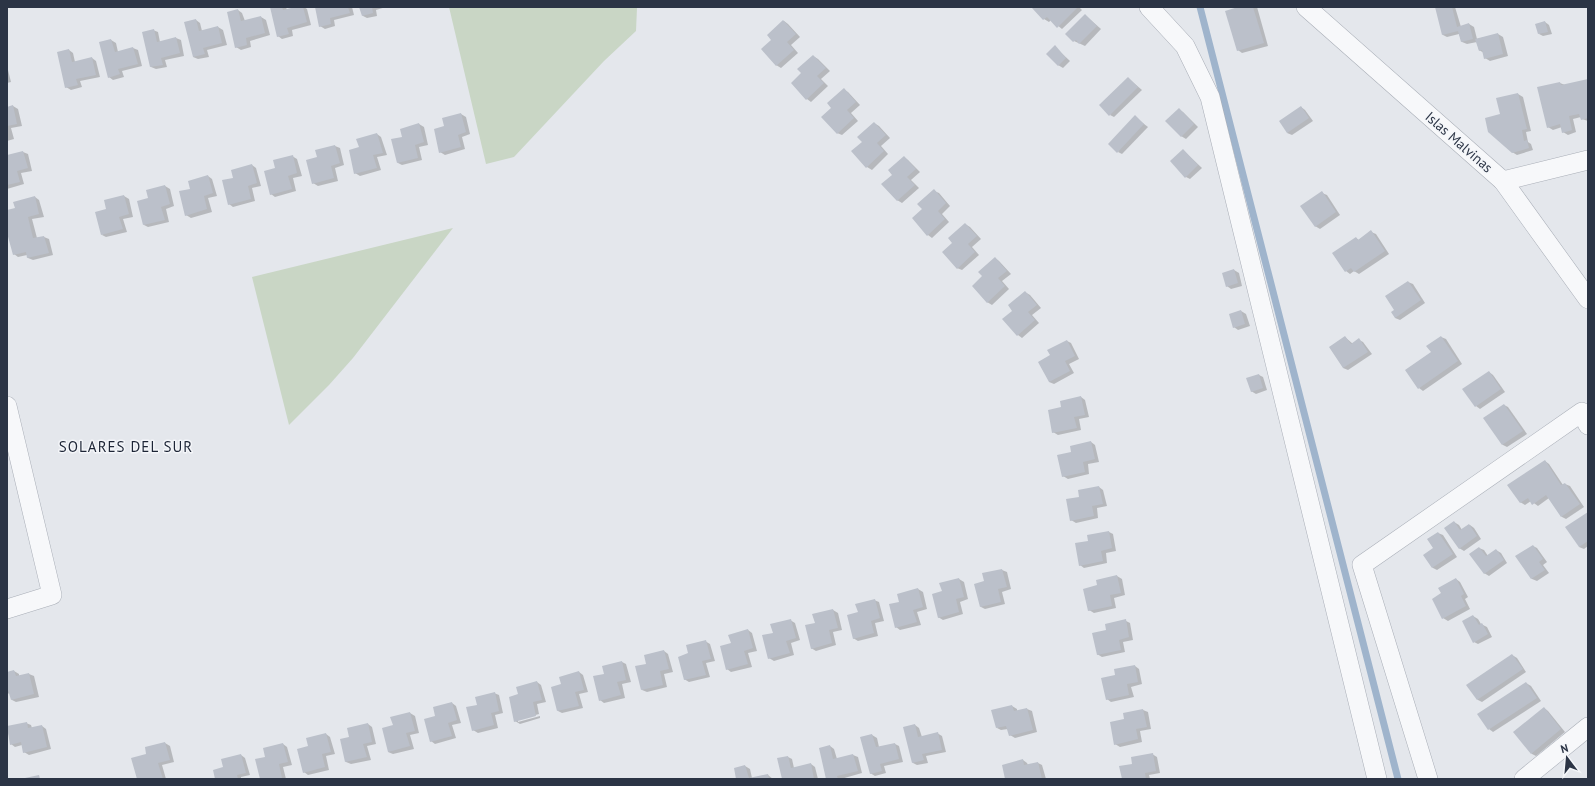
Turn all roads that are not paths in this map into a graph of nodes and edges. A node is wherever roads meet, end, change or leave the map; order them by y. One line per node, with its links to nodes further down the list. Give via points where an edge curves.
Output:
1 (1149, 7): 10 (street, via 1186,46 1210,97)
2 (1306, 7): 4 (street, Islas Malvinas)
3 (1588, 160): 4 (street)
4 (1503, 181): 5 (street, Islas Malvinas)
5 (1588, 298)
6 (7, 406): 8 (street, via 52,595)
7 (1588, 424): 11 (street, via 1582,412 1362,565)
8 (7, 609)
9 (1588, 727): 12 (street)
10 (1376, 779)
11 (1428, 779)
12 (1524, 779)

